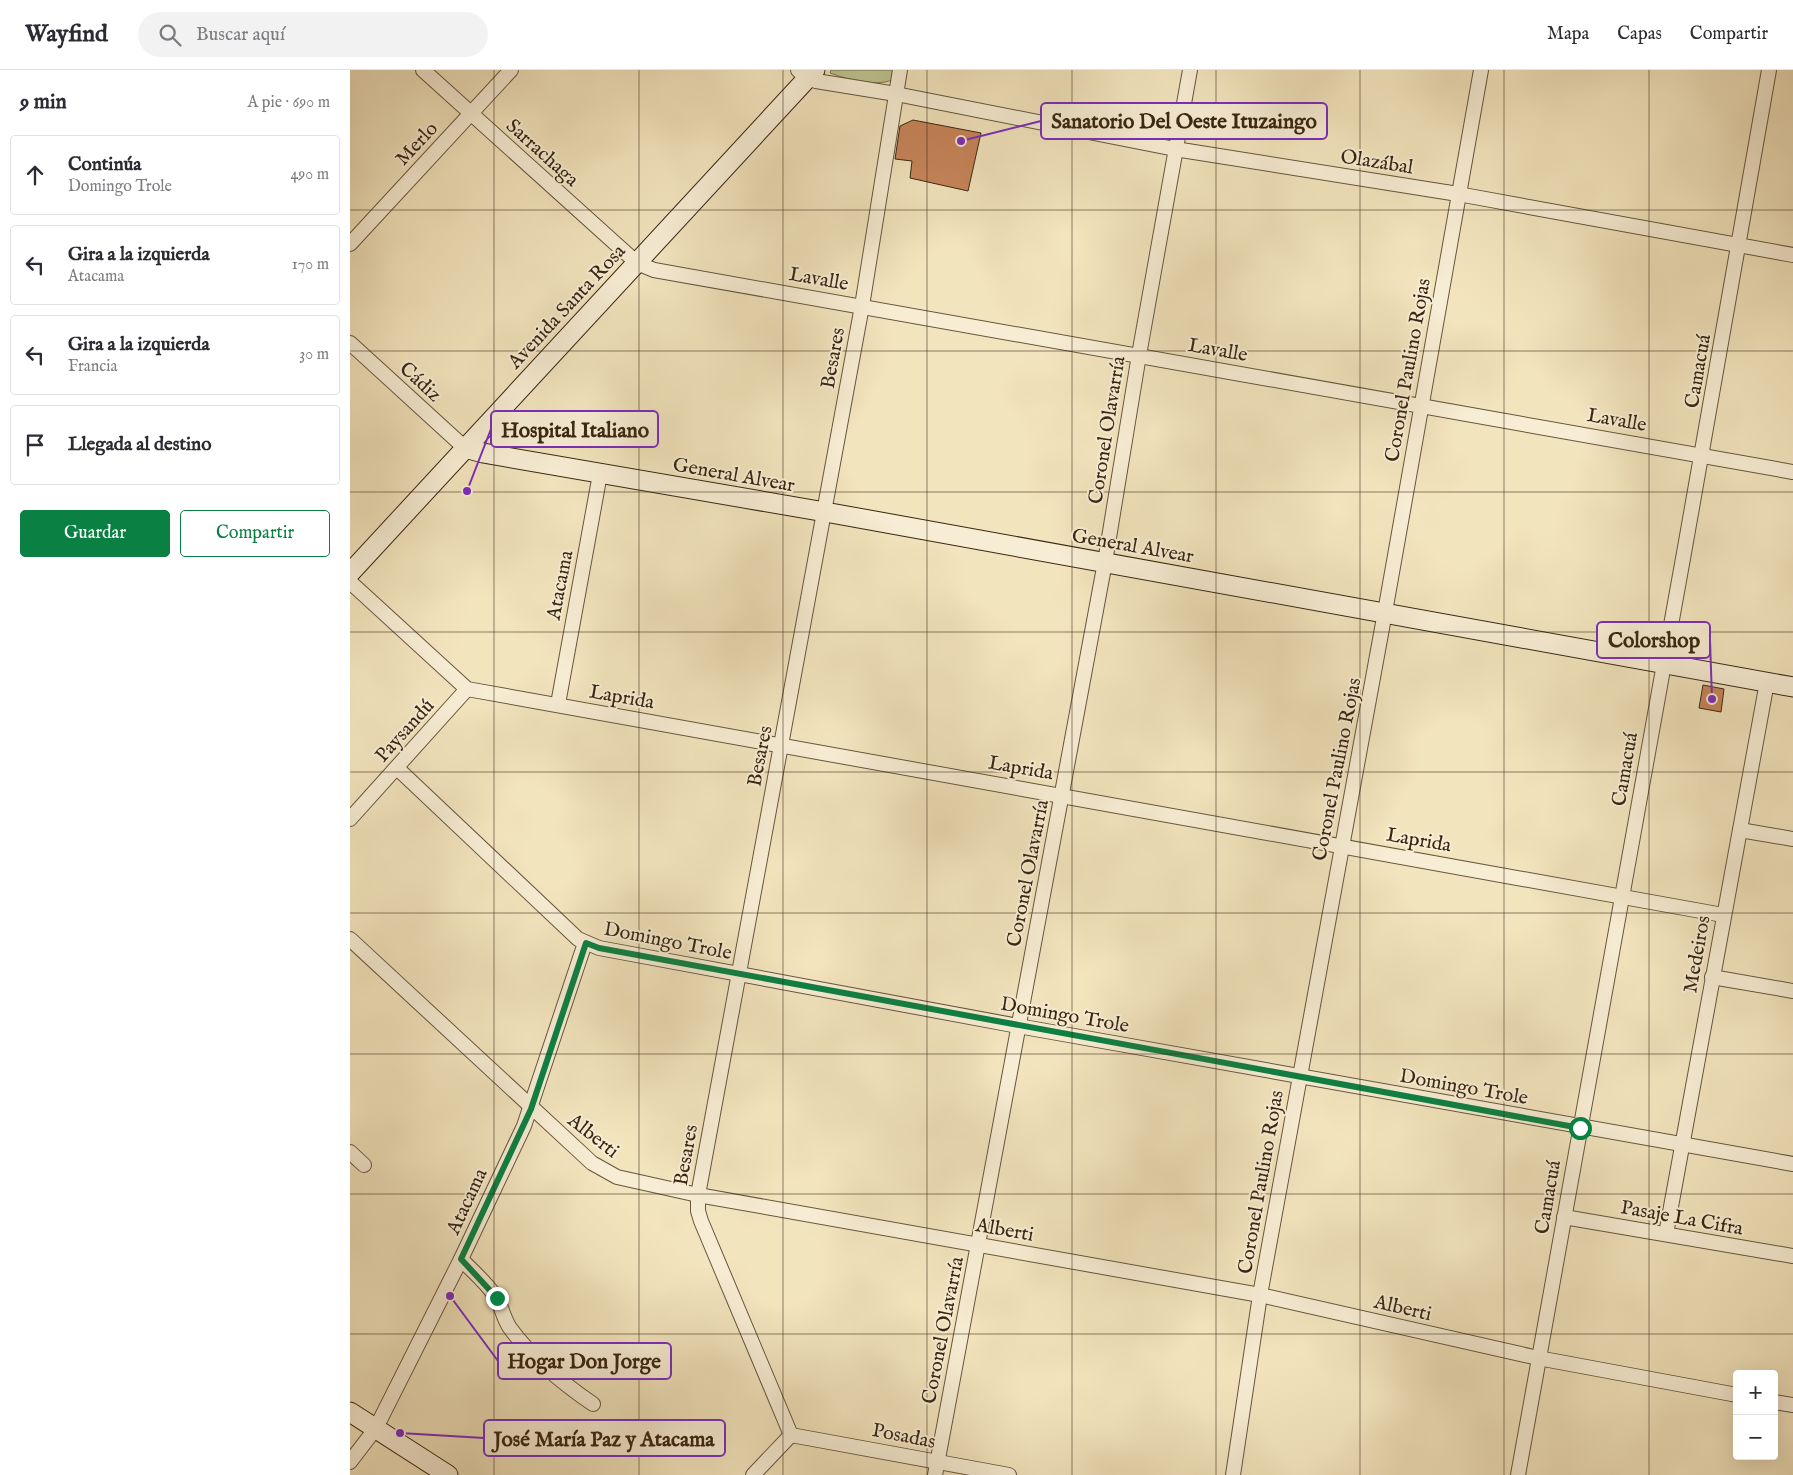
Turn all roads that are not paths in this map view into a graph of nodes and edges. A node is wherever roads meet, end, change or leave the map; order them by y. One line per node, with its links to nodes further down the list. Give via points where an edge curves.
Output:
1 (423, 70): 9 (street, Sarrachaga)
2 (511, 70): 9 (street, Merlo)
3 (900, 70): 8 (street, Besares)
4 (1190, 70): 10 (street, Coronel Olavarría)
5 (1480, 70): 11 (street, Coronel Paulino Rojas)
6 (1770, 70): 13 (street, Camacuá)
7 (806, 73): 8 (street, Olazábal); 15 (street, Avenida Santa Rosa)
8 (896, 94): 10 (street, Olazábal); 16 (street, Besares)
9 (470, 114): 12 (street, Merlo); 15 (street, Sarrachaga)
10 (1175, 149): 11 (street, Olazábal); 18 (street, Coronel Olavarría)
11 (1458, 194): 13 (street, Olazábal); 19 (street, Coronel Paulino Rojas)
12 (350, 244)
13 (1739, 245): 14 (street, Olazábal); 21 (street, Camacuá)
14 (1793, 255)
15 (637, 263): 16 (street, Lavalle, via 654,270); 20 (street, Avenida Santa Rosa)
16 (862, 306): 18 (street, Lavalle); 24 (street, Besares)
17 (350, 343): 20 (street, Cádiz)
18 (1139, 355): 19 (street, Lavalle); 25 (street, Coronel Olavarría)
19 (1421, 405): 21 (street, Lavalle); 28 (street, Coronel Paulino Rojas)
20 (465, 448): 23 (street, General Alvear); 26 (street, Avenida Santa Rosa)
21 (1703, 455): 22 (street, Lavalle); 29 (street, Camacuá)
22 (1793, 472)
23 (600, 474): 24 (street, General Alvear); 33 (street, Atacama)
24 (825, 512): 25 (street, General Alvear); 34 (street, Besares)
25 (1105, 562): 28 (street, General Alvear); 36 (street, Coronel Olavarría)
26 (350, 573)
27 (350, 582): 32 (street)
28 (1385, 612): 29 (street, General Alvear); 40 (street, Coronel Paulino Rojas)
29 (1664, 662): 30 (street, General Alvear); 41 (street, Camacuá)
30 (1767, 682): 31 (street, General Alvear); 38 (street, Medeiros)
31 (1793, 686)
32 (468, 689): 33 (street, Laprida); 35 (street, Paysandú)
33 (558, 704): 34 (street, Laprida)
34 (782, 745): 36 (street, Laprida); 45 (street, Besares)
35 (396, 768): 37 (street, Paysandú); 44 (street, Domingo Trole)
36 (1062, 795): 40 (street, Laprida); 48 (street, Coronel Olavarría)
37 (350, 819)
38 (1740, 830): 39 (street); 42 (street, Medeiros)
39 (1793, 839)
40 (1341, 845): 41 (street, Laprida); 49 (street, Coronel Paulino Rojas)
41 (1621, 895): 42 (street, Laprida); 51 (street, Camacuá)
42 (1723, 915): 46 (street, Medeiros)
43 (350, 939): 50 (street, Alberti)
44 (586, 943): 45 (street, Domingo Trole); 50 (street, Atacama)
45 (739, 975): 48 (street, Domingo Trole); 56 (street, Besares)
46 (1712, 977): 47 (street); 52 (street, Medeiros)
47 (1793, 991)
48 (1018, 1026): 49 (street, Domingo Trole); 59 (street, Coronel Olavarría)
49 (1300, 1076): 51 (street, Domingo Trole); 62 (street, Coronel Paulino Rojas)
50 (531, 1109): 56 (street, Alberti, via 603,1171); 61 (street, Atacama)
51 (1580, 1128): 52 (street, Domingo Trole); 57 (street, Camacuá)
52 (1681, 1145): 54 (street, Domingo Trole); 58 (street, Medeiros)
53 (350, 1152): 55 (street)
54 (1793, 1164)
55 (364, 1165)
56 (698, 1195): 59 (street, Alberti); 70 (street, Besares, via 701,1221)
57 (1564, 1217): 58 (street, Pasaje La Cifra); 63 (street, Camacuá)
58 (1666, 1234): 60 (street, Pasaje La Cifra)
59 (979, 1244): 62 (street, Alberti); 72 (street, Coronel Olavarría)
60 (1793, 1256)
61 (461, 1259): 66 (street, via 497,1298 505,1320 519,1339 561,1381); 69 (street, Atacama)
62 (1260, 1295): 63 (street, Alberti); 76 (street, Coronel Paulino Rojas)
63 (1538, 1358): 64 (street, Alberti); 77 (street, Camacuá)
64 (1733, 1394)
65 (1778, 1403): 67 (street)
66 (593, 1404)
67 (1793, 1405)
68 (350, 1412): 69 (street)
69 (376, 1428): 71 (street, Atacama); 73 (street)
70 (791, 1435): 72 (street, Posadas); 74 (street)
71 (350, 1462)
72 (937, 1468): 75 (street, Posadas)
73 (448, 1475)
74 (753, 1475)
75 (1009, 1475)
76 (1233, 1475)
77 (1518, 1475)

